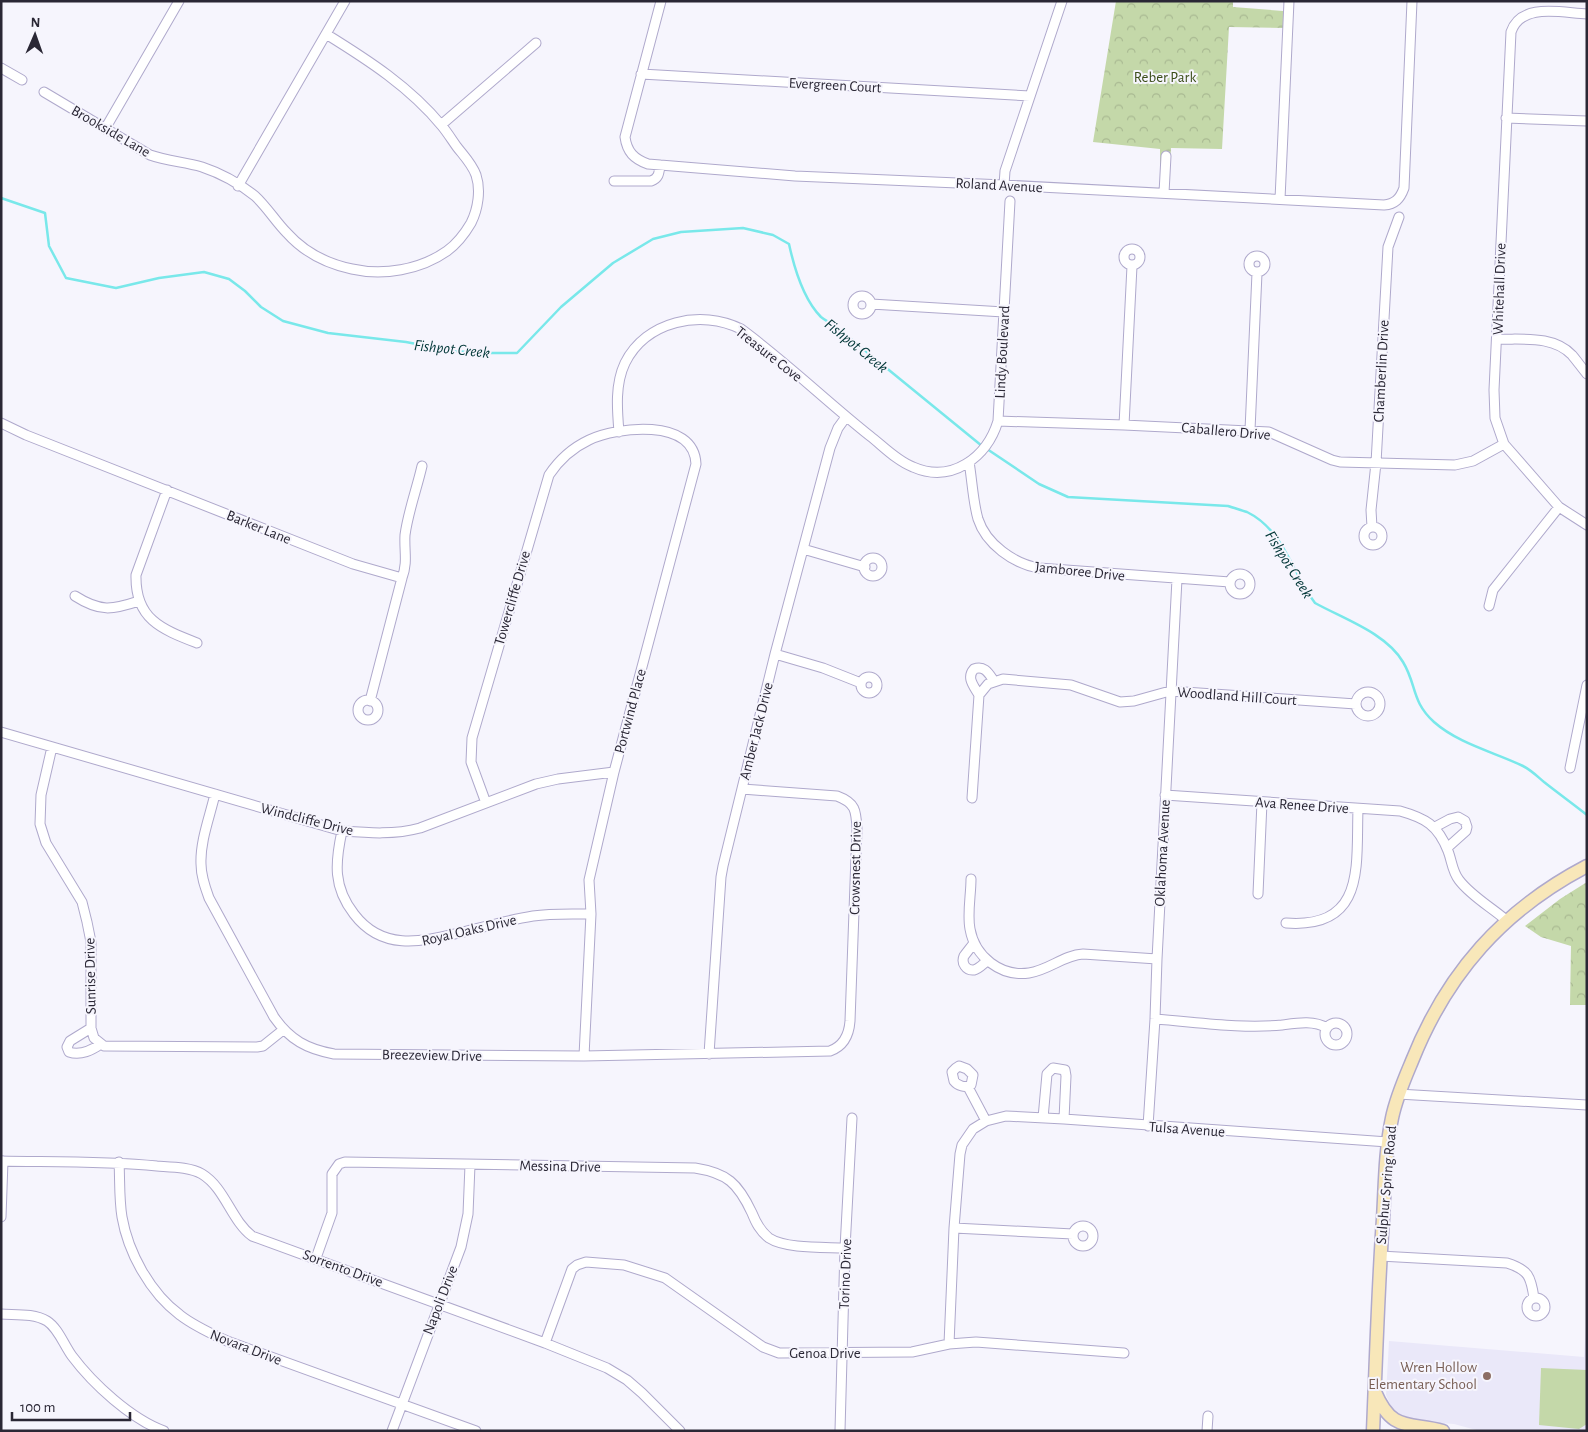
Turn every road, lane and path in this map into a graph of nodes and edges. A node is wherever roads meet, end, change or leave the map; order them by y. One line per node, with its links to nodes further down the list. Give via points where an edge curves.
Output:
1 (179, 1): 18 (street)
2 (345, 1): 8 (street)
3 (661, 1): 11 (street)
4 (1062, 1): 14 (street)
5 (1289, 1): 25 (street)
6 (1412, 1): 25 (street, Roland Avenue, via 1402,194 1395,202 1384,205)
7 (1587, 14): 15 (street, Whitehall Drive, via 1533,12 1513,25)
8 (326, 34): 17 (street, Brookside Lane, via 375,64); 23 (street)
9 (536, 43): 17 (street)
10 (1, 68): 12 (street)
11 (641, 74): 14 (street, Evergreen Court); 20 (street, Roland Avenue, via 627,128 626,146 641,162)
12 (22, 80)
13 (44, 92): 18 (street, Brookside Lane)
14 (1030, 96): 22 (street, via 1005,171)
15 (1506, 118): 16 (street); 32 (street, Whitehall Drive)
16 (1587, 121)
17 (441, 125): 23 (street, Brookside Lane, via 469,161 476,176 479,188 474,216 461,241 450,250 406,268 370,271 320,258 302,248 255,197)
18 (105, 129): 23 (street, Brookside Lane, via 150,155 214,171)
19 (1166, 156): 24 (street)
20 (660, 165): 21 (street, via 659,174 651,181); 22 (street, Roland Avenue, via 795,176)
21 (614, 181)
22 (1004, 185): 24 (street, Roland Avenue)
23 (238, 186)
24 (1164, 193): 25 (street, Roland Avenue)
25 (1280, 199)
26 (1010, 201): 31 (street, Lindy Boulevard)
27 (1399, 217): 42 (street, Chamberlin Drive, via 1388,247)
28 (1132, 266): 37 (street)
29 (1257, 273): 38 (street)
30 (871, 304): 31 (street)
31 (1004, 312): 35 (street, Lindy Boulevard)
32 (1497, 339): 33 (street, via 1544,341 1558,345 1571,354); 40 (street, Whitehall Drive, via 1495,418)
33 (1587, 374)
34 (846, 417): 39 (street, Treasure Cove, via 741,329 715,320 693,319 665,326 633,350 619,386); 44 (street, Treasure Cove, via 904,463 922,470); 49 (street, Amber Jack Drive, via 830,448)
35 (998, 420): 37 (street, Caballero Drive); 41 (street, Lindy Boulevard, via 995,430)
36 (1, 423): 45 (street, Barker Lane)
37 (1124, 425): 38 (street, Caballero Drive)
38 (1250, 430): 42 (street, Caballero Drive, via 1280,436 1332,460)
39 (619, 432): 69 (street, Portwind Place, via 645,428 671,434 692,448 696,464); 75 (street, Towercliffe Drive, via 604,434 576,447 557,464 544,488 472,738 471,762)
40 (1504, 444): 42 (street, Caballero Drive, via 1465,464); 46 (street, Whitehall Drive)
41 (969, 462): 44 (street, Lindy Boulevard, via 959,469); 52 (street, Jamboree Drive, via 978,519 1002,552 1014,559 1038,568)
42 (1376, 462): 48 (street, Chamberlin Drive)
43 (422, 466): 51 (street, via 406,530 406,562)
44 (940, 471)
45 (167, 490): 51 (street, Barker Lane, via 353,564); 55 (street, via 136,575)
46 (1560, 506): 47 (street, Whitehall Drive); 56 (street, via 1493,590)
47 (1587, 525)
48 (1372, 527)
49 (803, 548): 50 (street); 58 (street, Amber Jack Drive)
50 (865, 567)
51 (402, 578): 64 (street)
52 (1177, 579): 53 (street, Jamboree Drive); 62 (street, Oklahoma Avenue)
53 (1230, 582)
54 (75, 596): 55 (street, via 89,605 108,609)
55 (139, 601): 57 (street, via 156,625)
56 (1490, 606)
57 (197, 643)
58 (775, 654): 60 (street); 70 (street, Amber Jack Drive)
59 (994, 681): 62 (street, Woodland Hill Court, via 1071,685 1120,702 1134,702); 63 (street); 63 (street, via 985,669 974,669 970,679)
60 (861, 682)
61 (1587, 685): 68 (street)
62 (1170, 691): 65 (street, Woodland Hill Court); 72 (street, Oklahoma Avenue)
63 (979, 695): 73 (street)
64 (370, 701)
65 (1356, 704)
66 (1, 732): 67 (street, Windcliffe Drive)
67 (52, 747): 71 (street, Windcliffe Drive); 90 (street, Sunrise Drive, via 41,795 40,824 46,843 82,902 91,942)
68 (1570, 768)
69 (614, 772): 75 (street, Windcliffe Drive, via 547,781); 83 (street, Portwind Place, via 589,880)
70 (742, 789): 94 (street, Crowsnest Drive, via 838,796 854,808 857,829 850,1021); 95 (street, Amber Jack Drive, via 720,876)
71 (215, 794): 78 (street, Windcliffe Drive); 92 (street, Breezeview Drive, via 202,851 203,880 209,898)
72 (1165, 794): 74 (street, Ava Renee Drive); 87 (street, Oklahoma Avenue)
73 (972, 798)
74 (1262, 802): 76 (street, Ava Renee Drive); 82 (street)
75 (486, 803): 78 (street, Windcliffe Drive, via 408,831 376,834)
76 (1358, 809): 77 (street, Ava Renee Drive, via 1400,811); 85 (street, via 1356,877 1347,900 1322,920)
77 (1435, 827): 79 (street); 79 (street, via 1458,817 1465,821 1466,831)
78 (342, 831): 83 (street, Royal Oaks Drive, via 336,874 344,900 364,925 383,937 422,942 534,916)
79 (1447, 848): 84 (street, via 1458,878 1466,889)
80 (1587, 866): 84 (main road, Sulphur Spring Road, via 1549,888)
81 (972, 879): 86 (street, via 970,929)
82 (1258, 894)
83 (591, 914): 96 (street, Portwind Place)
84 (1506, 920): 98 (main road, Sulphur Spring Road, via 1473,956 1442,999)
85 (1286, 923)
86 (974, 943): 88 (street); 88 (street, via 964,956 965,966 975,970)
87 (1157, 959): 88 (street, via 1075,954 1029,973 1002,970); 89 (street, Oklahoma Avenue)
88 (987, 961)
89 (1155, 1019): 91 (street, via 1260,1027 1303,1022); 104 (street, Oklahoma Avenue)
90 (91, 1028): 93 (street, Sunrise Drive); 93 (street, via 70,1041 67,1047 76,1054 94,1049)
91 (1327, 1028)
92 (283, 1030): 93 (street, via 257,1047 104,1046); 96 (street, Breezeview Drive, via 300,1043 334,1054)
93 (98, 1041)
94 (843, 1044): 95 (street, Breezeview Drive, via 822,1053)
95 (709, 1054): 96 (street, Breezeview Drive)
96 (584, 1056)
97 (968, 1087): 103 (street)
98 (1398, 1094): 99 (street); 105 (main road, Sulphur Spring Road)
99 (1587, 1105)
100 (852, 1118): 112 (street, Torino Drive)
101 (1043, 1118): 102 (street, Tulsa Avenue); 102 (street, via 1047,1074 1052,1068 1065,1070); 103 (street, Tulsa Avenue, via 1006,1116)
102 (1064, 1119): 104 (street, Tulsa Avenue)
103 (986, 1121): 110 (street, via 973,1129 962,1146)
104 (1148, 1126): 105 (street, Tulsa Avenue)
105 (1388, 1142): 113 (main road, Sulphur Spring Road)
106 (2, 1161): 107 (street, Sorrento Drive); 109 (street)
107 (119, 1162): 114 (street, Sorrento Drive, via 183,1168 202,1174 221,1193 240,1225 252,1236); 123 (street, Novara Drive, via 122,1217 130,1245 142,1271 174,1310 202,1330 227,1341)
108 (470, 1165): 112 (street, Messina Drive, via 705,1170 722,1175 736,1186 758,1227 775,1241); 114 (street, Messina Drive, via 339,1164 332,1174 332,1213); 116 (street, Napoli Drive, via 467,1224)
109 (1, 1217)
110 (954, 1228): 111 (street); 119 (street)
111 (1073, 1234)
112 (845, 1248): 121 (street, Torino Drive)
113 (1380, 1256): 115 (street, via 1507,1263 1522,1269 1532,1281); 122 (main road, Sulphur Spring Road)
114 (316, 1258): 116 (street, Sorrento Drive)
115 (1534, 1298)
116 (439, 1304): 118 (street, Sorrento Drive); 123 (street, Napoli Drive)
117 (1, 1314): 125 (street, via 32,1316 48,1322 96,1382 131,1412)
118 (545, 1343): 121 (street, Genoa Drive, via 572,1268 586,1262 624,1265 665,1278 772,1352); 128 (street, Sorrento Drive, via 607,1368 627,1380)
119 (949, 1344): 120 (street, Genoa Drive, via 976,1342); 121 (street, Genoa Drive, via 912,1352)
120 (1124, 1353)
121 (843, 1354): 129 (street, Torino Drive)
122 (1374, 1390): 131 (main road, Sulphur Spring Road); 132 (main road, via 1380,1404 1397,1422)
123 (401, 1404): 126 (street, Napoli Drive); 127 (street, Novara Drive)
124 (1208, 1416): 130 (street)
125 (164, 1431)
126 (392, 1431)
127 (476, 1431)
128 (680, 1431)
129 (840, 1431)
130 (1207, 1431)
131 (1373, 1431)
132 (1443, 1431)

